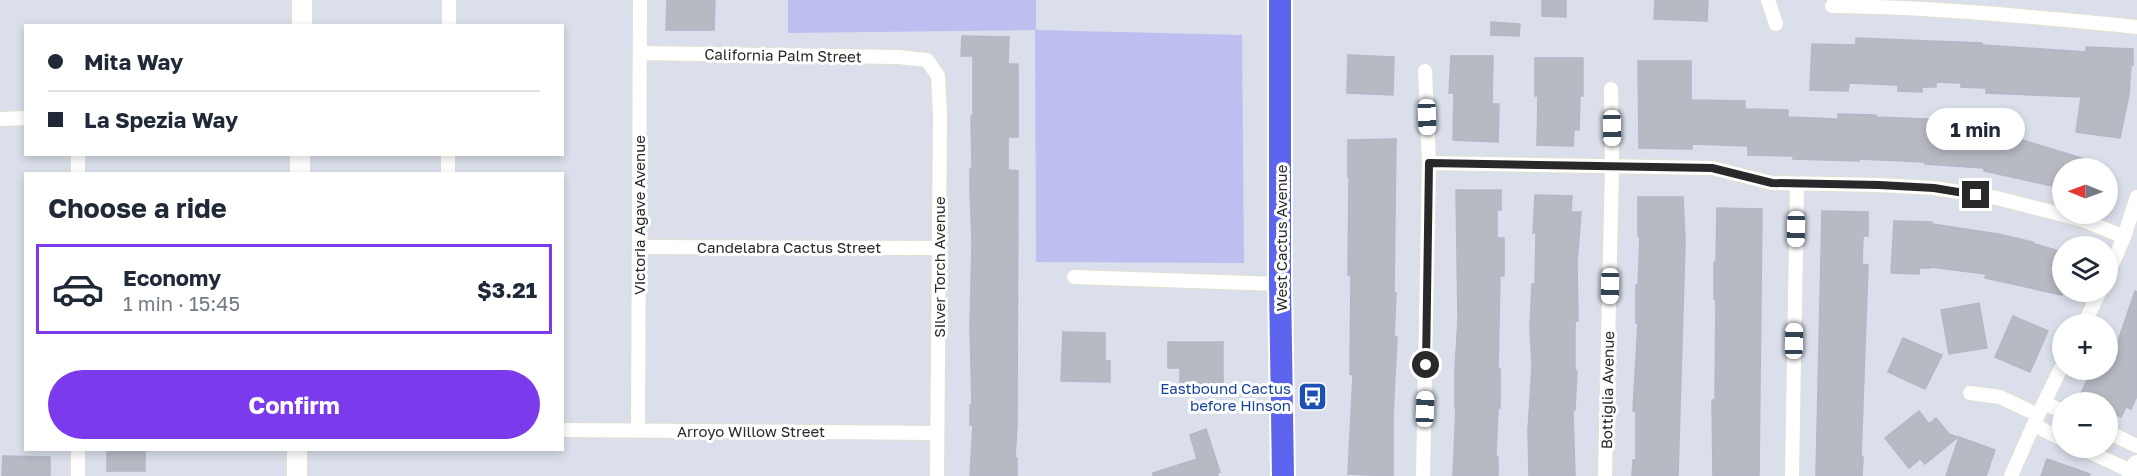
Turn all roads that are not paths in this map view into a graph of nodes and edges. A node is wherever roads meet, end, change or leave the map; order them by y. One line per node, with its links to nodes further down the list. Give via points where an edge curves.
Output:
1 (302, 0): 8 (street)
2 (449, 0): 9 (street)
3 (640, 0): 12 (street, Victoria Agave Avenue)
4 (1280, 0): 33 (main road, West Cactus Avenue)
5 (1768, 0): 10 (street)
6 (1832, 6): 7 (street)
7 (1986, 6): 11 (street)
8 (302, 24)
9 (449, 24)
10 (1776, 24)
11 (2137, 27)
12 (640, 53): 13 (street, California Palm Street); 29 (street, Victoria Agave Avenue)
13 (927, 60): 30 (street, Silver Torch Avenue, via 938,76)
14 (1425, 71): 21 (street)
15 (1611, 89): 22 (street, Bottiglia Avenue)
16 (0, 118): 17 (street)
17 (24, 118)
18 (78, 156): 23 (street)
19 (300, 156): 24 (street)
20 (448, 156): 25 (street)
21 (1429, 163): 22 (street); 52 (street)
22 (1612, 167): 26 (street, via 1712,168 1772,183); 53 (street, Bottiglia Avenue)
23 (78, 172)
24 (300, 172)
25 (448, 172)
26 (1797, 184): 28 (street, via 1934,188 1997,198 2083,220); 54 (street)
27 (2137, 197): 28 (street)
28 (2124, 237): 31 (street)
29 (639, 247): 30 (street, Candelabra Cactus Street); 40 (street, Victoria Agave Avenue)
30 (939, 248): 41 (street, Silver Torch Avenue)
31 (2118, 251)
32 (1074, 277): 33 (street)
33 (1280, 284): 51 (main road, West Cactus Avenue)
34 (2055, 380): 37 (street)
35 (1970, 393): 37 (street, via 2000,398)
36 (2052, 412): 37 (street)
37 (2039, 414): 38 (street); 55 (street)
38 (2052, 428)
39 (565, 430): 40 (street, Arroyo Willow Street)
40 (638, 430): 41 (street, Arroyo Willow Street)
41 (938, 433): 50 (street, Silver Torch Avenue)
42 (2118, 437): 43 (street)
43 (2137, 446)
44 (78, 451): 48 (street)
45 (297, 451): 49 (street)
46 (2104, 458): 47 (street)
47 (2135, 472)
48 (78, 476)
49 (297, 476)
50 (937, 476)
51 (1283, 476)
52 (1424, 476)
53 (1605, 476)
54 (1792, 476)
55 (2011, 476)

